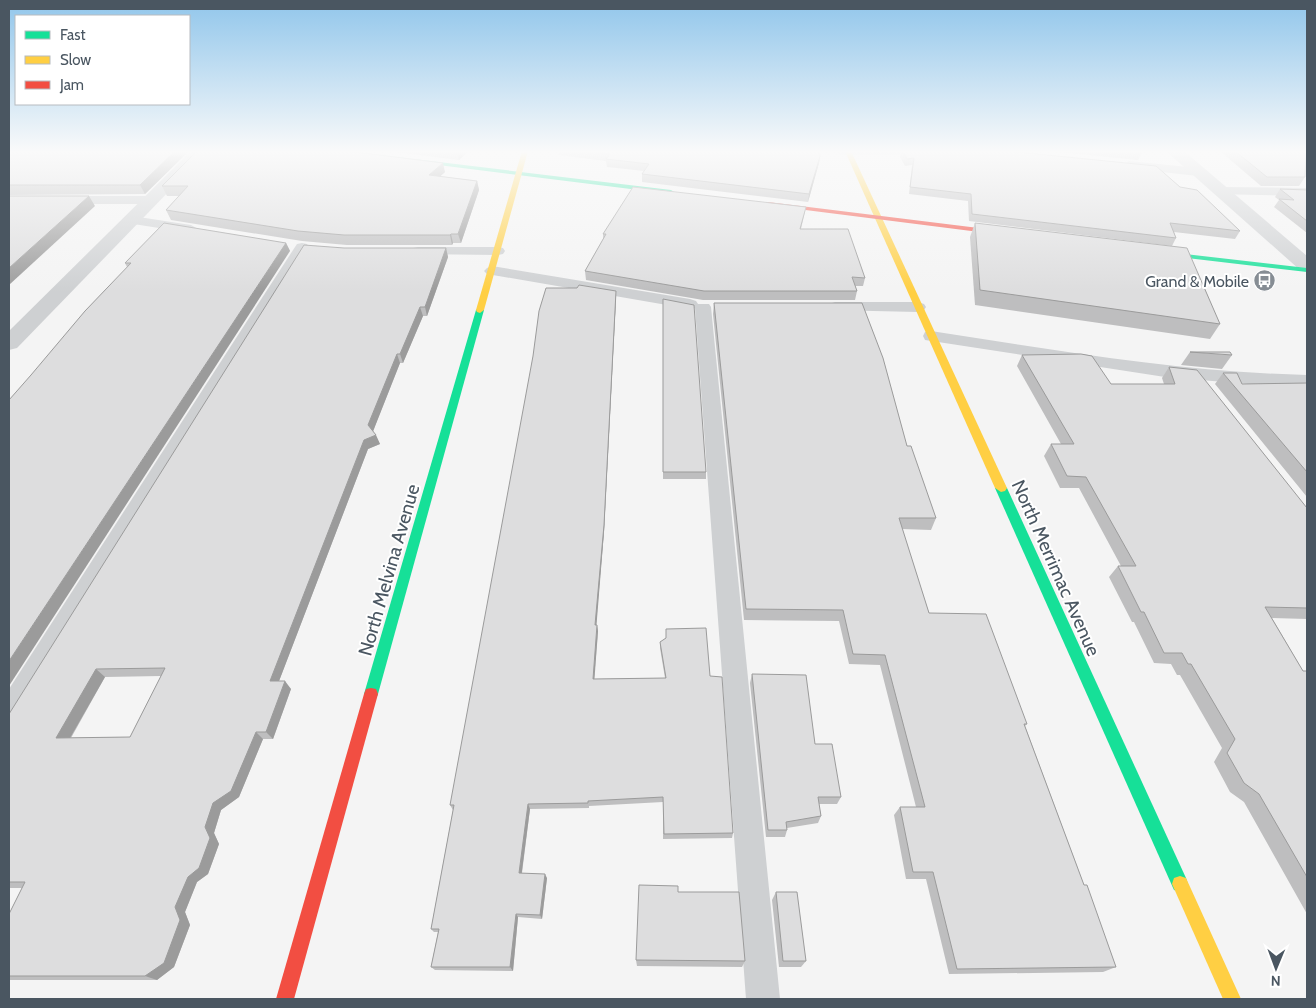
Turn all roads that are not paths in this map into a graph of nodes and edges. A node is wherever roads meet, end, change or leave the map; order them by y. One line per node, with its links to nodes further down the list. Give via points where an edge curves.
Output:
1 (513, 198): 14 (street, North Melvina Avenue)
2 (868, 198): 7 (street, North Merrimac Avenue)
3 (1228, 198): 15 (street)
4 (9, 200): 5 (lane)
5 (152, 200): 8 (street)
6 (756, 202): 7 (street)
7 (877, 217): 10 (street); 19 (street, North Merrimac Avenue)
8 (132, 220): 9 (lane); 21 (street)
9 (208, 232)
10 (1023, 235)
11 (301, 247): 25 (lane)
12 (1142, 250): 16 (street)
13 (403, 251): 14 (lane)
14 (498, 251): 17 (street, North Melvina Avenue)
15 (1307, 266)
16 (1307, 270)
17 (492, 271): 26 (street, North Melvina Avenue); 27 (lane, via 713,307)
18 (820, 307): 19 (lane)
19 (918, 307): 20 (street, North Merrimac Avenue)
20 (931, 336): 22 (lane); 28 (street, North Merrimac Avenue)
21 (9, 343)
22 (1196, 375): 23 (lane); 24 (lane)
23 (1307, 381)
24 (1215, 399)
25 (9, 712)
26 (285, 999)
27 (763, 999)
28 (1232, 999)

